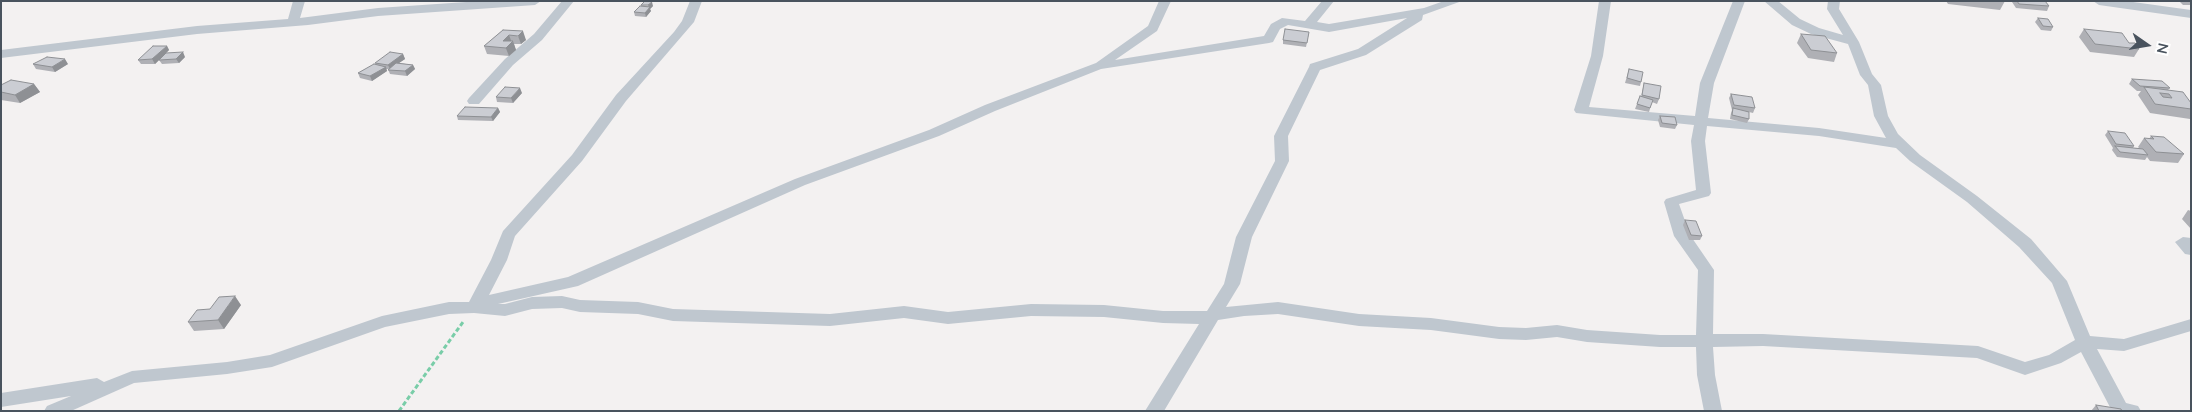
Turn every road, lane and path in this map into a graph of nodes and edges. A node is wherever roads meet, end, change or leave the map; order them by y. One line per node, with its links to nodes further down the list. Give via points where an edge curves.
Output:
1 (299, 1): 15 (street)
2 (535, 1): 15 (street, via 396,10)
3 (568, 1): 20 (street, via 538,37 509,62)
4 (696, 1): 25 (street, via 683,28 621,98 577,158 508,234 499,260)
5 (1165, 1): 19 (street, via 1153,28)
6 (1328, 1): 16 (street)
7 (1456, 1): 13 (street)
8 (1605, 1): 21 (street, via 1597,56 1581,110)
9 (1739, 1): 21 (street, via 1707,83)
10 (1770, 1): 17 (street, via 1796,22)
11 (1834, 1): 17 (street, via 1833,9)
12 (2099, 1): 14 (street)
13 (1427, 11): 16 (street, via 1355,25 1329,28); 26 (street, via 1362,52 1315,67 1281,136 1282,161 1244,236 1232,284)
14 (2191, 14)
15 (293, 22): 18 (street, via 187,31)
16 (1308, 25): 19 (street, via 1286,21 1276,27 1269,39)
17 (1853, 42): 22 (street, via 1874,86 1881,116)
18 (1, 54)
19 (1098, 66): 25 (street, via 990,108 934,134 800,182 572,282 502,296)
20 (474, 101)
21 (1701, 122): 22 (street, via 1819,132); 28 (street, via 1698,141 1704,192 1670,202 1682,236 1706,270)
22 (1900, 144): 29 (street, via 2025,242 2059,281)
23 (2191, 243): 24 (street, via 2183,242)
24 (2191, 250)
25 (474, 307): 26 (street, via 505,310 532,303 562,302 580,306 638,308 673,315 830,320 904,312 948,318 1032,310 1104,311 1163,317); 30 (street, via 449,308 382,322 272,361 132,377); 33 (path)
26 (1212, 316): 28 (street, via 1278,308 1360,320 1431,324 1499,333 1557,331 1587,336); 34 (street)
27 (2191, 325): 29 (street, via 2124,345)
28 (1704, 342): 29 (street, via 1763,340 1978,352 2025,370 2056,359); 35 (street)
29 (2085, 342): 36 (street, via 2120,408)
30 (118, 382): 31 (street); 32 (street)
31 (1, 400)
32 (53, 411)
33 (399, 411)
34 (1154, 411)
35 (1713, 411)
36 (2132, 411)

